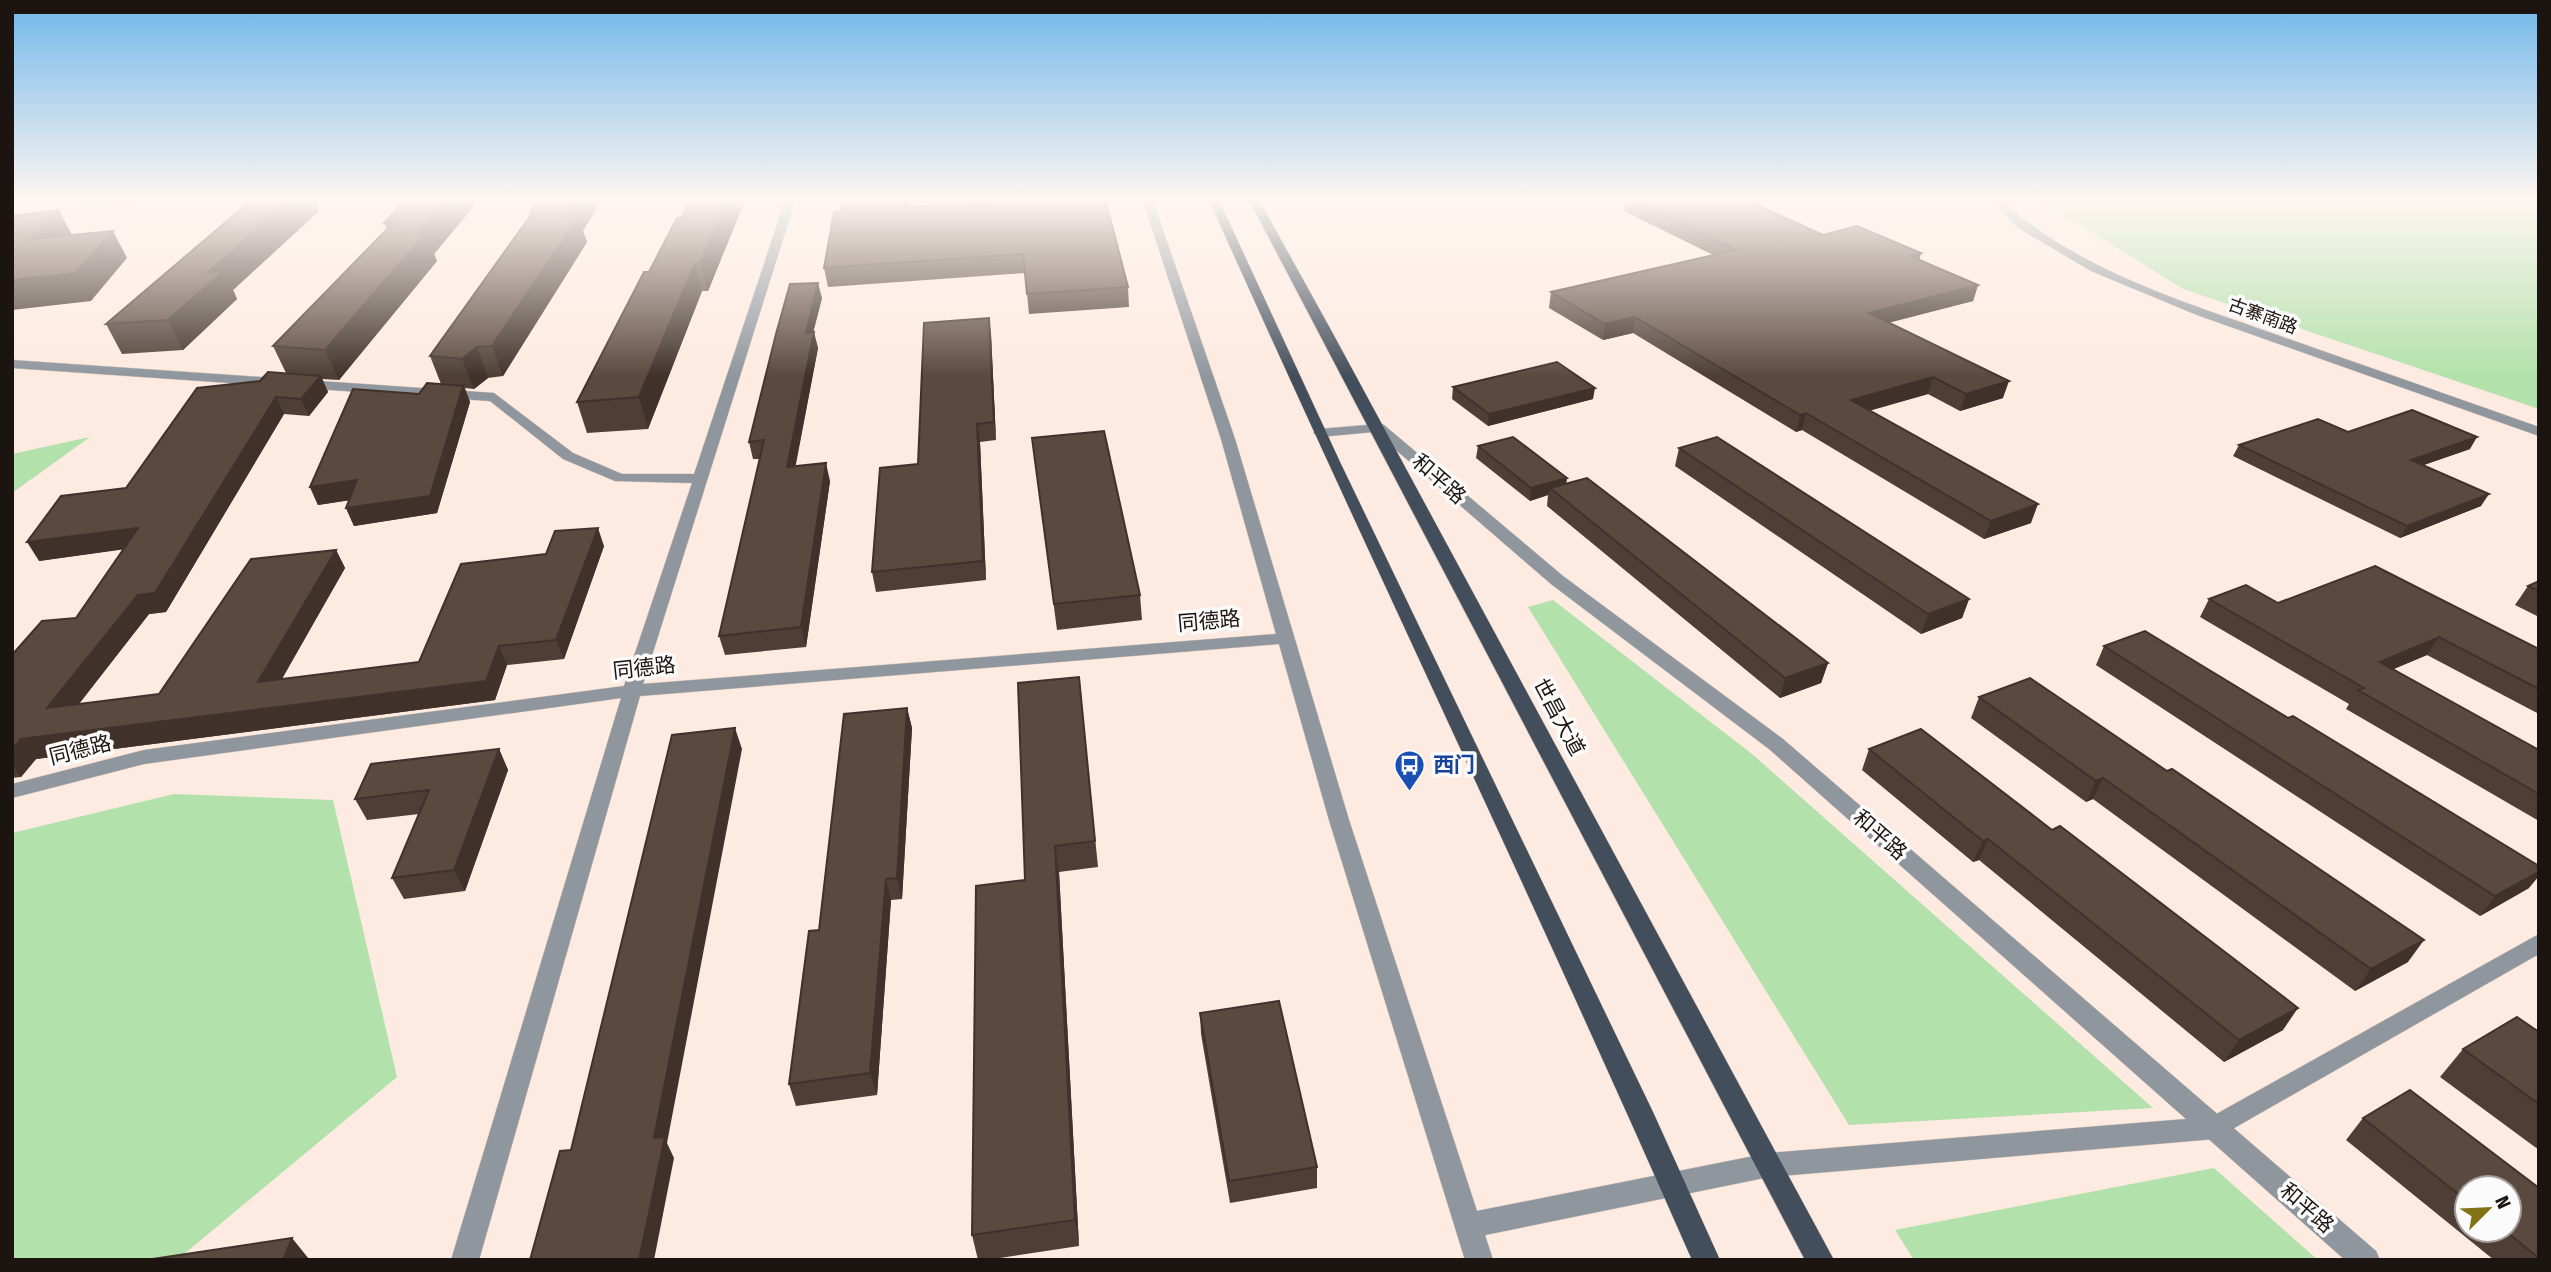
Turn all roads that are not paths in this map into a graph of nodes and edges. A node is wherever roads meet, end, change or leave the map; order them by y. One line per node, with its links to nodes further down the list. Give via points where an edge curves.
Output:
1 (772, 257): 10 (street)
2 (1167, 257): 11 (street, via 1228,439)
3 (1240, 257): 9 (main road)
4 (1286, 257): 7 (main road, 世昌大道)
5 (2075, 257): 8 (street, 古寨南路, via 2200,312)
6 (12, 364): 10 (street, via 494,397 568,456 620,478)
7 (1379, 428): 9 (street); 15 (street, 和平路, via 1556,580 1776,744); 16 (main road, 世昌大道)
8 (2539, 432)
9 (1320, 433): 17 (main road)
10 (702, 479): 12 (street)
11 (1286, 638): 12 (street, 同德路); 18 (street)
12 (632, 691): 13 (street, 同德路, via 144,757); 19 (street)
13 (12, 791)
14 (2539, 943): 15 (street)
15 (2215, 1128): 16 (street); 23 (street, 和平路)
16 (1769, 1165): 17 (street); 22 (main road, 世昌大道)
17 (1670, 1184): 18 (street); 21 (main road)
18 (1468, 1226): 20 (street)
19 (465, 1260)
20 (1479, 1260)
21 (1706, 1260)
22 (1820, 1260)
23 (2366, 1260)

